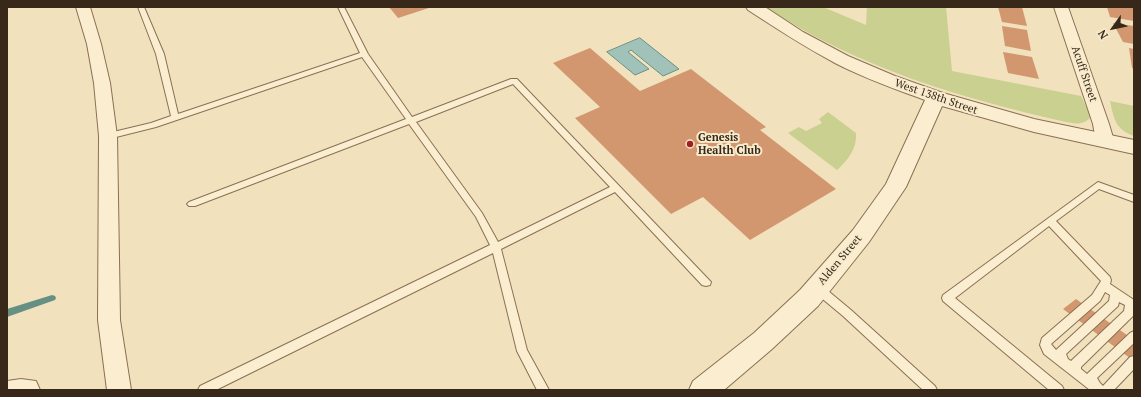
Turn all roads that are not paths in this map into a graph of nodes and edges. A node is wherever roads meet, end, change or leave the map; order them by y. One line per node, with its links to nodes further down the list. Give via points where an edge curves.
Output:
1 (83, 7): 10 (street, via 102,83)
2 (141, 7): 8 (lane, via 160,54)
3 (341, 7): 6 (lane)
4 (754, 7): 7 (street, West 138th Street, via 782,27 834,55 895,83)
5 (1061, 7): 11 (street, Acuff Street)
6 (364, 54): 8 (lane); 9 (lane)
7 (936, 98): 11 (street, West 138th Street, via 999,118); 20 (street, Alden Street, via 895,187 861,236)
8 (175, 117): 10 (lane)
9 (412, 121): 13 (lane, via 514,82); 15 (lane); 17 (lane, via 479,215)
10 (108, 136): 30 (street, via 109,320)
11 (1105, 141): 12 (street, West 138th Street)
12 (1134, 147)
13 (616, 188): 17 (lane); 18 (lane)
14 (1134, 199): 16 (lane, via 1098,185)
15 (192, 204)
16 (1050, 221): 19 (lane, via 1106,280); 35 (lane, via 947,298)
17 (496, 247): 31 (lane); 32 (lane, via 522,351)
18 (706, 282)
19 (1104, 286): 21 (lane); 24 (lane, via 1096,298 1046,341 1048,350)
20 (817, 288): 33 (street, Alden Street, via 763,341); 34 (lane)
21 (1115, 293): 22 (lane); 24 (lane, via 1114,303 1060,353)
22 (1132, 304): 26 (lane, via 1129,313 1075,365)
23 (1134, 336): 28 (lane, via 1091,377)
24 (1063, 361): 26 (lane)
25 (1134, 361): 36 (lane)
26 (1076, 372): 28 (lane)
27 (7, 386): 29 (lane, via 32,385)
28 (1097, 388)
29 (34, 390)
30 (119, 390)
31 (204, 390)
32 (543, 390)
33 (703, 390)
34 (931, 390)
35 (1058, 390)
36 (1108, 390)

